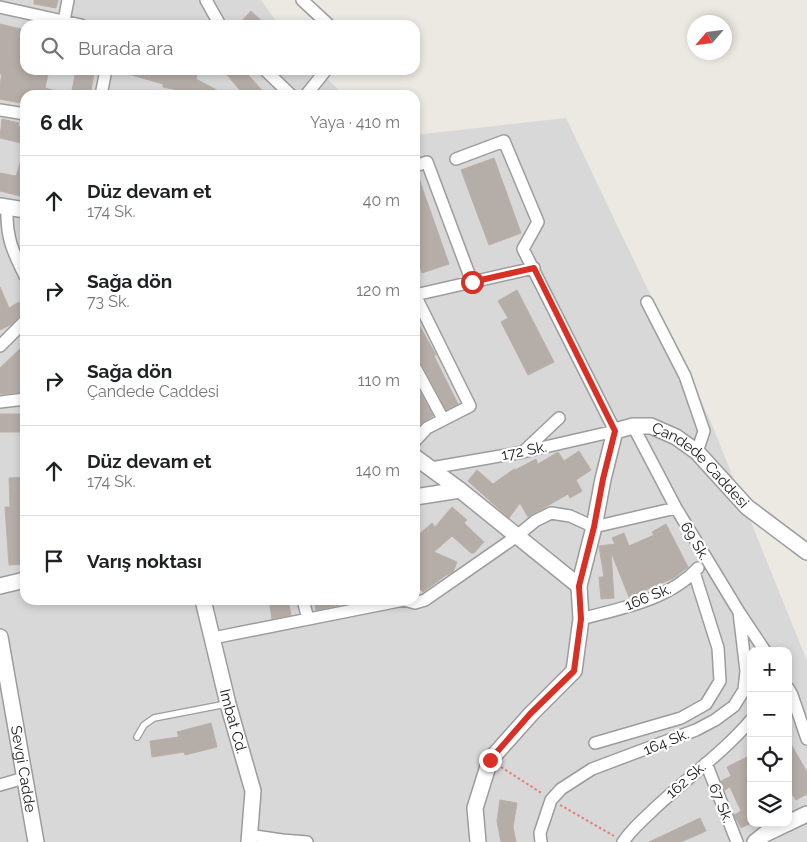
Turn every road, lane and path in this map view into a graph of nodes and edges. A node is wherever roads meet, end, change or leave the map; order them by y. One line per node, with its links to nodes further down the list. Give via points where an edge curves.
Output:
1 (68, 0): 6 (street)
2 (206, 0): 7 (street)
3 (302, 0): 8 (street)
4 (0, 7): 5 (street)
5 (59, 20)
6 (64, 20)
7 (217, 20)
8 (324, 20)
9 (105, 75): 12 (street)
10 (270, 75): 13 (street)
11 (322, 75): 14 (street)
12 (103, 90)
13 (286, 90)
14 (310, 90)
15 (0, 110): 16 (street)
16 (20, 113)
17 (456, 158): 22 (street, via 504,141 538,222 522,249)
18 (420, 164): 23 (street, via 427,162)
19 (4, 206): 20 (street); 21 (street, via 11,249)
20 (20, 209)
21 (20, 266)
22 (534, 268): 23 (street); 35 (street)
23 (472, 282): 24 (street)
24 (420, 294)
25 (647, 302): 38 (street, via 685,376 704,431)
26 (420, 305): 32 (street, via 470,406)
27 (20, 326): 28 (street)
28 (0, 346)
29 (420, 376): 32 (street)
30 (20, 400): 31 (street)
31 (0, 402)
32 (443, 418): 36 (street)
33 (559, 418): 37 (street)
34 (633, 426): 35 (street, Çandede Caddesi); 38 (street, Çandede Caddesi, via 651,426 676,437); 43 (street, 69 Sk.)
35 (615, 431): 37 (street, 172 Sk.); 44 (street)
36 (420, 436)
37 (523, 452): 40 (street, 172 Sk.)
38 (697, 452): 46 (street, Çandede Caddesi, via 747,507)
39 (420, 460): 40 (street)
40 (431, 468): 41 (street)
41 (460, 490): 42 (street); 45 (street)
42 (420, 496)
43 (676, 508): 44 (street); 47 (street, 69 Sk.)
44 (594, 527): 45 (street, via 570,516 551,513 535,520); 51 (street)
45 (517, 536): 51 (street); 52 (street)
46 (807, 552)
47 (706, 559): 48 (street, 166 Sk.); 56 (street, 69 Sk.)
48 (694, 572): 58 (street, 166 Sk., via 656,596); 68 (street, via 718,648 720,681 706,704 681,718)
49 (20, 581): 50 (street)
50 (0, 586)
51 (579, 586): 58 (street)
52 (420, 602)
53 (204, 605): 60 (street, Imbat Cd.)
54 (304, 605): 57 (street)
55 (357, 605): 57 (street)
56 (738, 612): 61 (street, 69 Sk.); 73 (street, 164 Sk., via 746,671 744,690 734,706 696,730 592,770 562,788)
57 (308, 619): 60 (street)
58 (581, 619): 69 (street, via 574,671)
59 (0, 637): 62 (street, Sevgi Cadde)
60 (213, 638): 64 (street, Imbat Cd.)
61 (761, 647)
62 (4, 686): 71 (street, Sevgi Cadde)
63 (790, 692): 67 (street)
64 (228, 704): 66 (lane, via 154,718 144,725); 77 (street, Imbat Cd., via 254,791)
65 (747, 725): 70 (street, 162 Sk.)
66 (137, 738)
67 (807, 738)
68 (595, 743)
69 (490, 760): 73 (path); 81 (street, via 475,808)
70 (706, 763): 83 (street, 162 Sk.); 84 (street, 67 Sk.)
71 (24, 778): 72 (street); 79 (street, Sevgi Cadde)
72 (0, 784)
73 (551, 800): 82 (street, 164 Sk., via 540,833); 83 (path)
74 (807, 814): 75 (street)
75 (792, 821)
76 (780, 827): 85 (street)
77 (249, 838): 78 (street)
78 (282, 841): 80 (street)
79 (36, 842)
80 (307, 842)
81 (478, 842)
82 (541, 842)
83 (623, 842)
84 (737, 842)
85 (755, 842)

